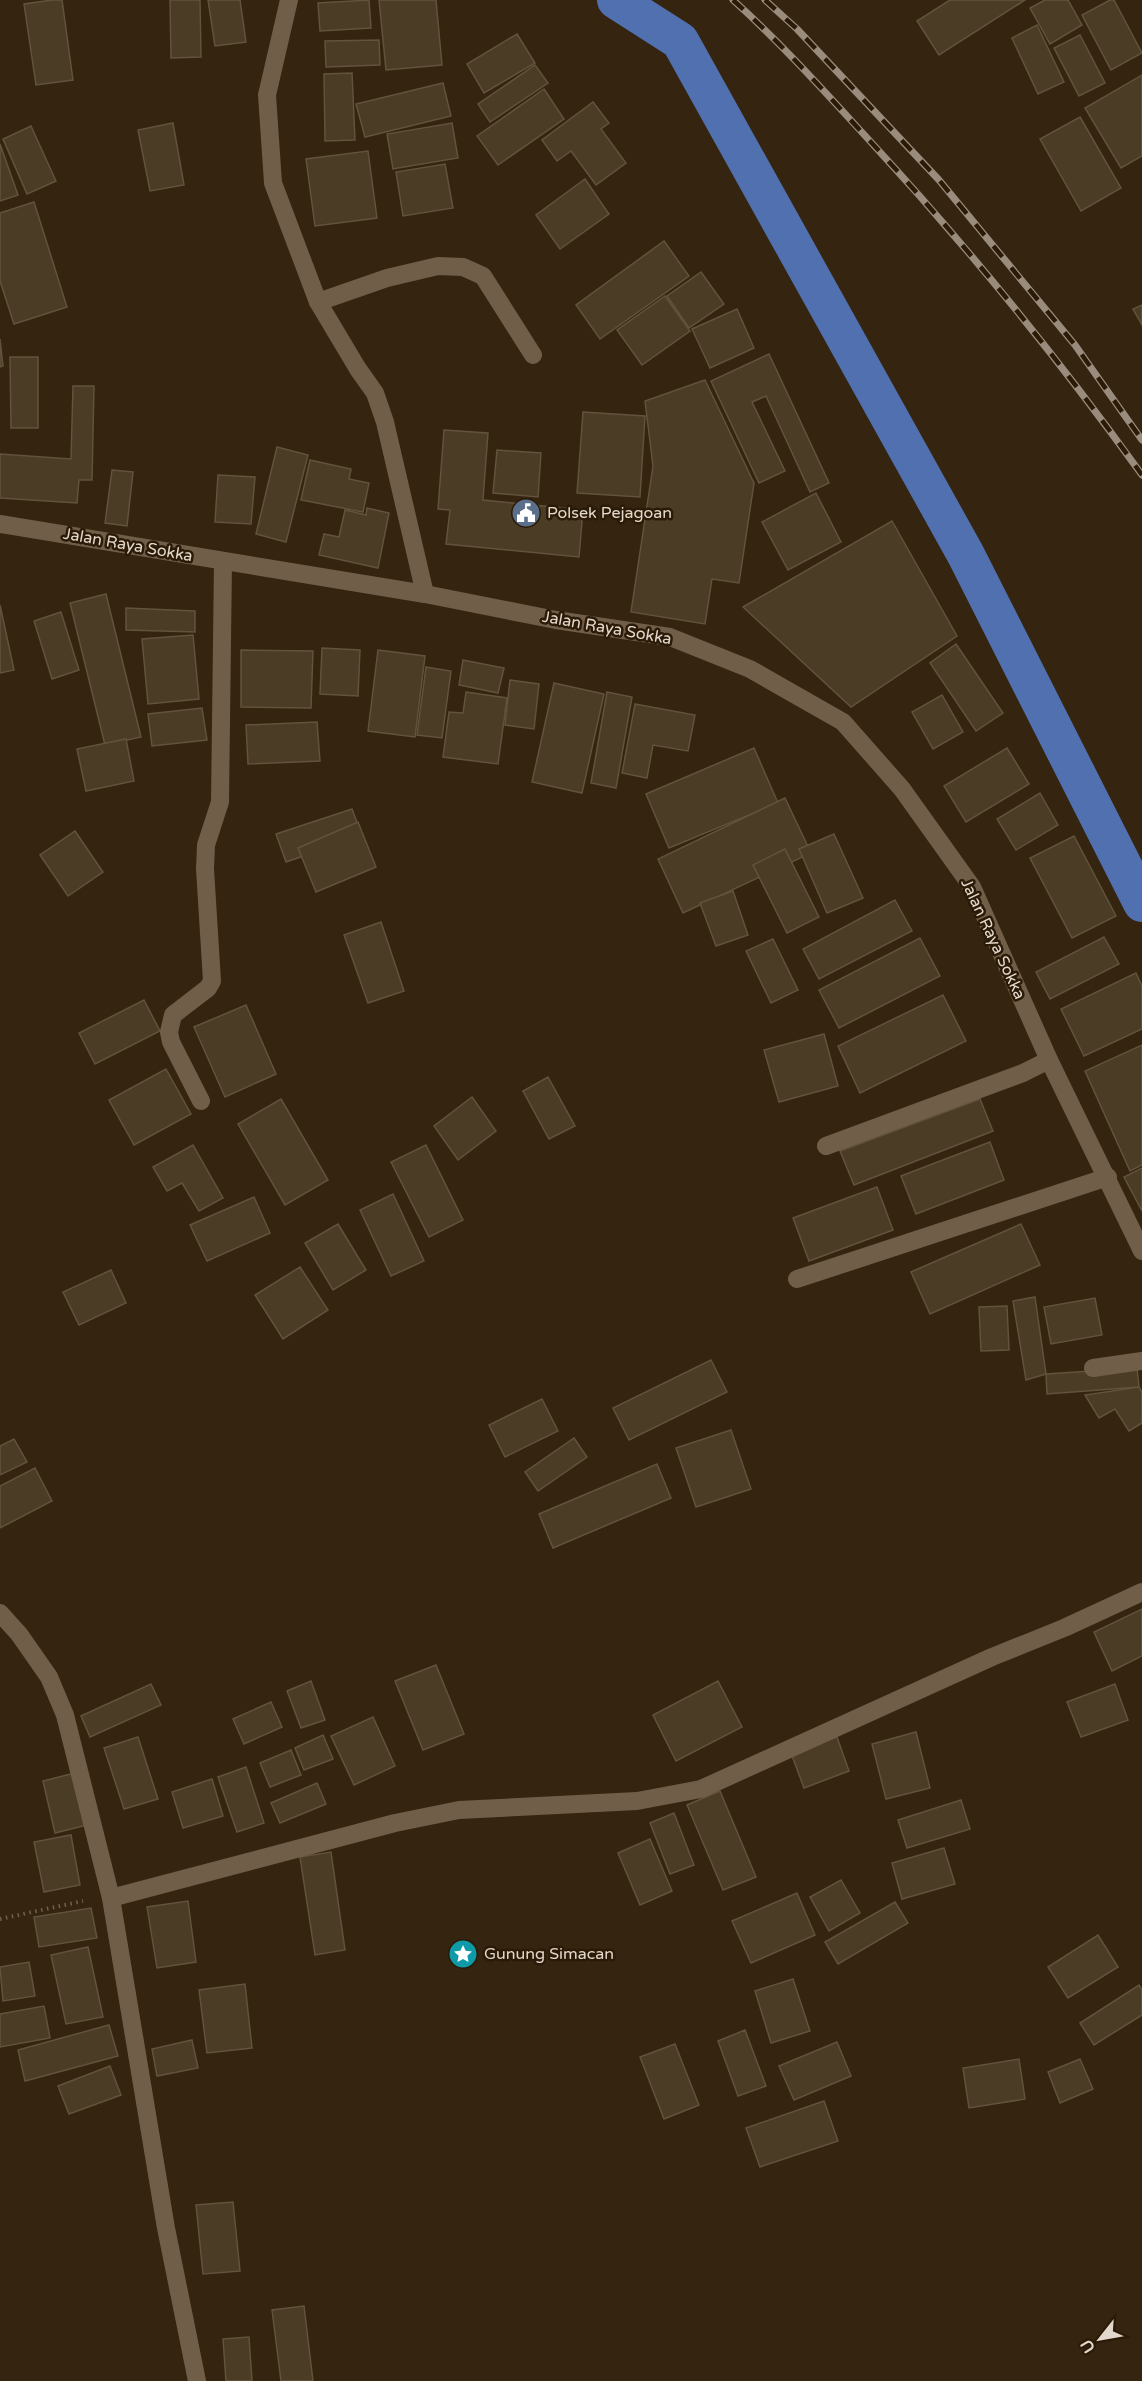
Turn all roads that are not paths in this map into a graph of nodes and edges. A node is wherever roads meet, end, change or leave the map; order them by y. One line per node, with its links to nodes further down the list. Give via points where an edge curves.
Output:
1 (289, 0): 2 (street, via 267,95 273,183)
2 (318, 302): 3 (street, via 438,266 463,267 483,276); 6 (street, via 375,393)
3 (533, 355)
4 (0, 524): 5 (street, Jalan Raya Sokka)
5 (223, 561): 6 (street, Jalan Raya Sokka); 8 (street, via 220,802 206,845 205,869 212,981 173,1015 169,1032)
6 (425, 594): 7 (street, Jalan Raya Sokka, via 670,637 750,669 843,722 902,789 972,887)
7 (1049, 1060): 9 (street); 10 (street, Jalan Raya Sokka)
8 (201, 1101)
9 (826, 1146)
10 (1108, 1177): 11 (street, Jalan Raya Sokka); 12 (street)
11 (1142, 1251)
12 (797, 1279)
13 (1142, 1360): 14 (street)
14 (1093, 1368)
15 (1142, 1592): 17 (street, via 701,1789 637,1801 459,1810 395,1823)
16 (0, 1613): 17 (street, via 49,1677 64,1715)
17 (111, 1898): 18 (street, via 166,2228)
18 (197, 2381)

